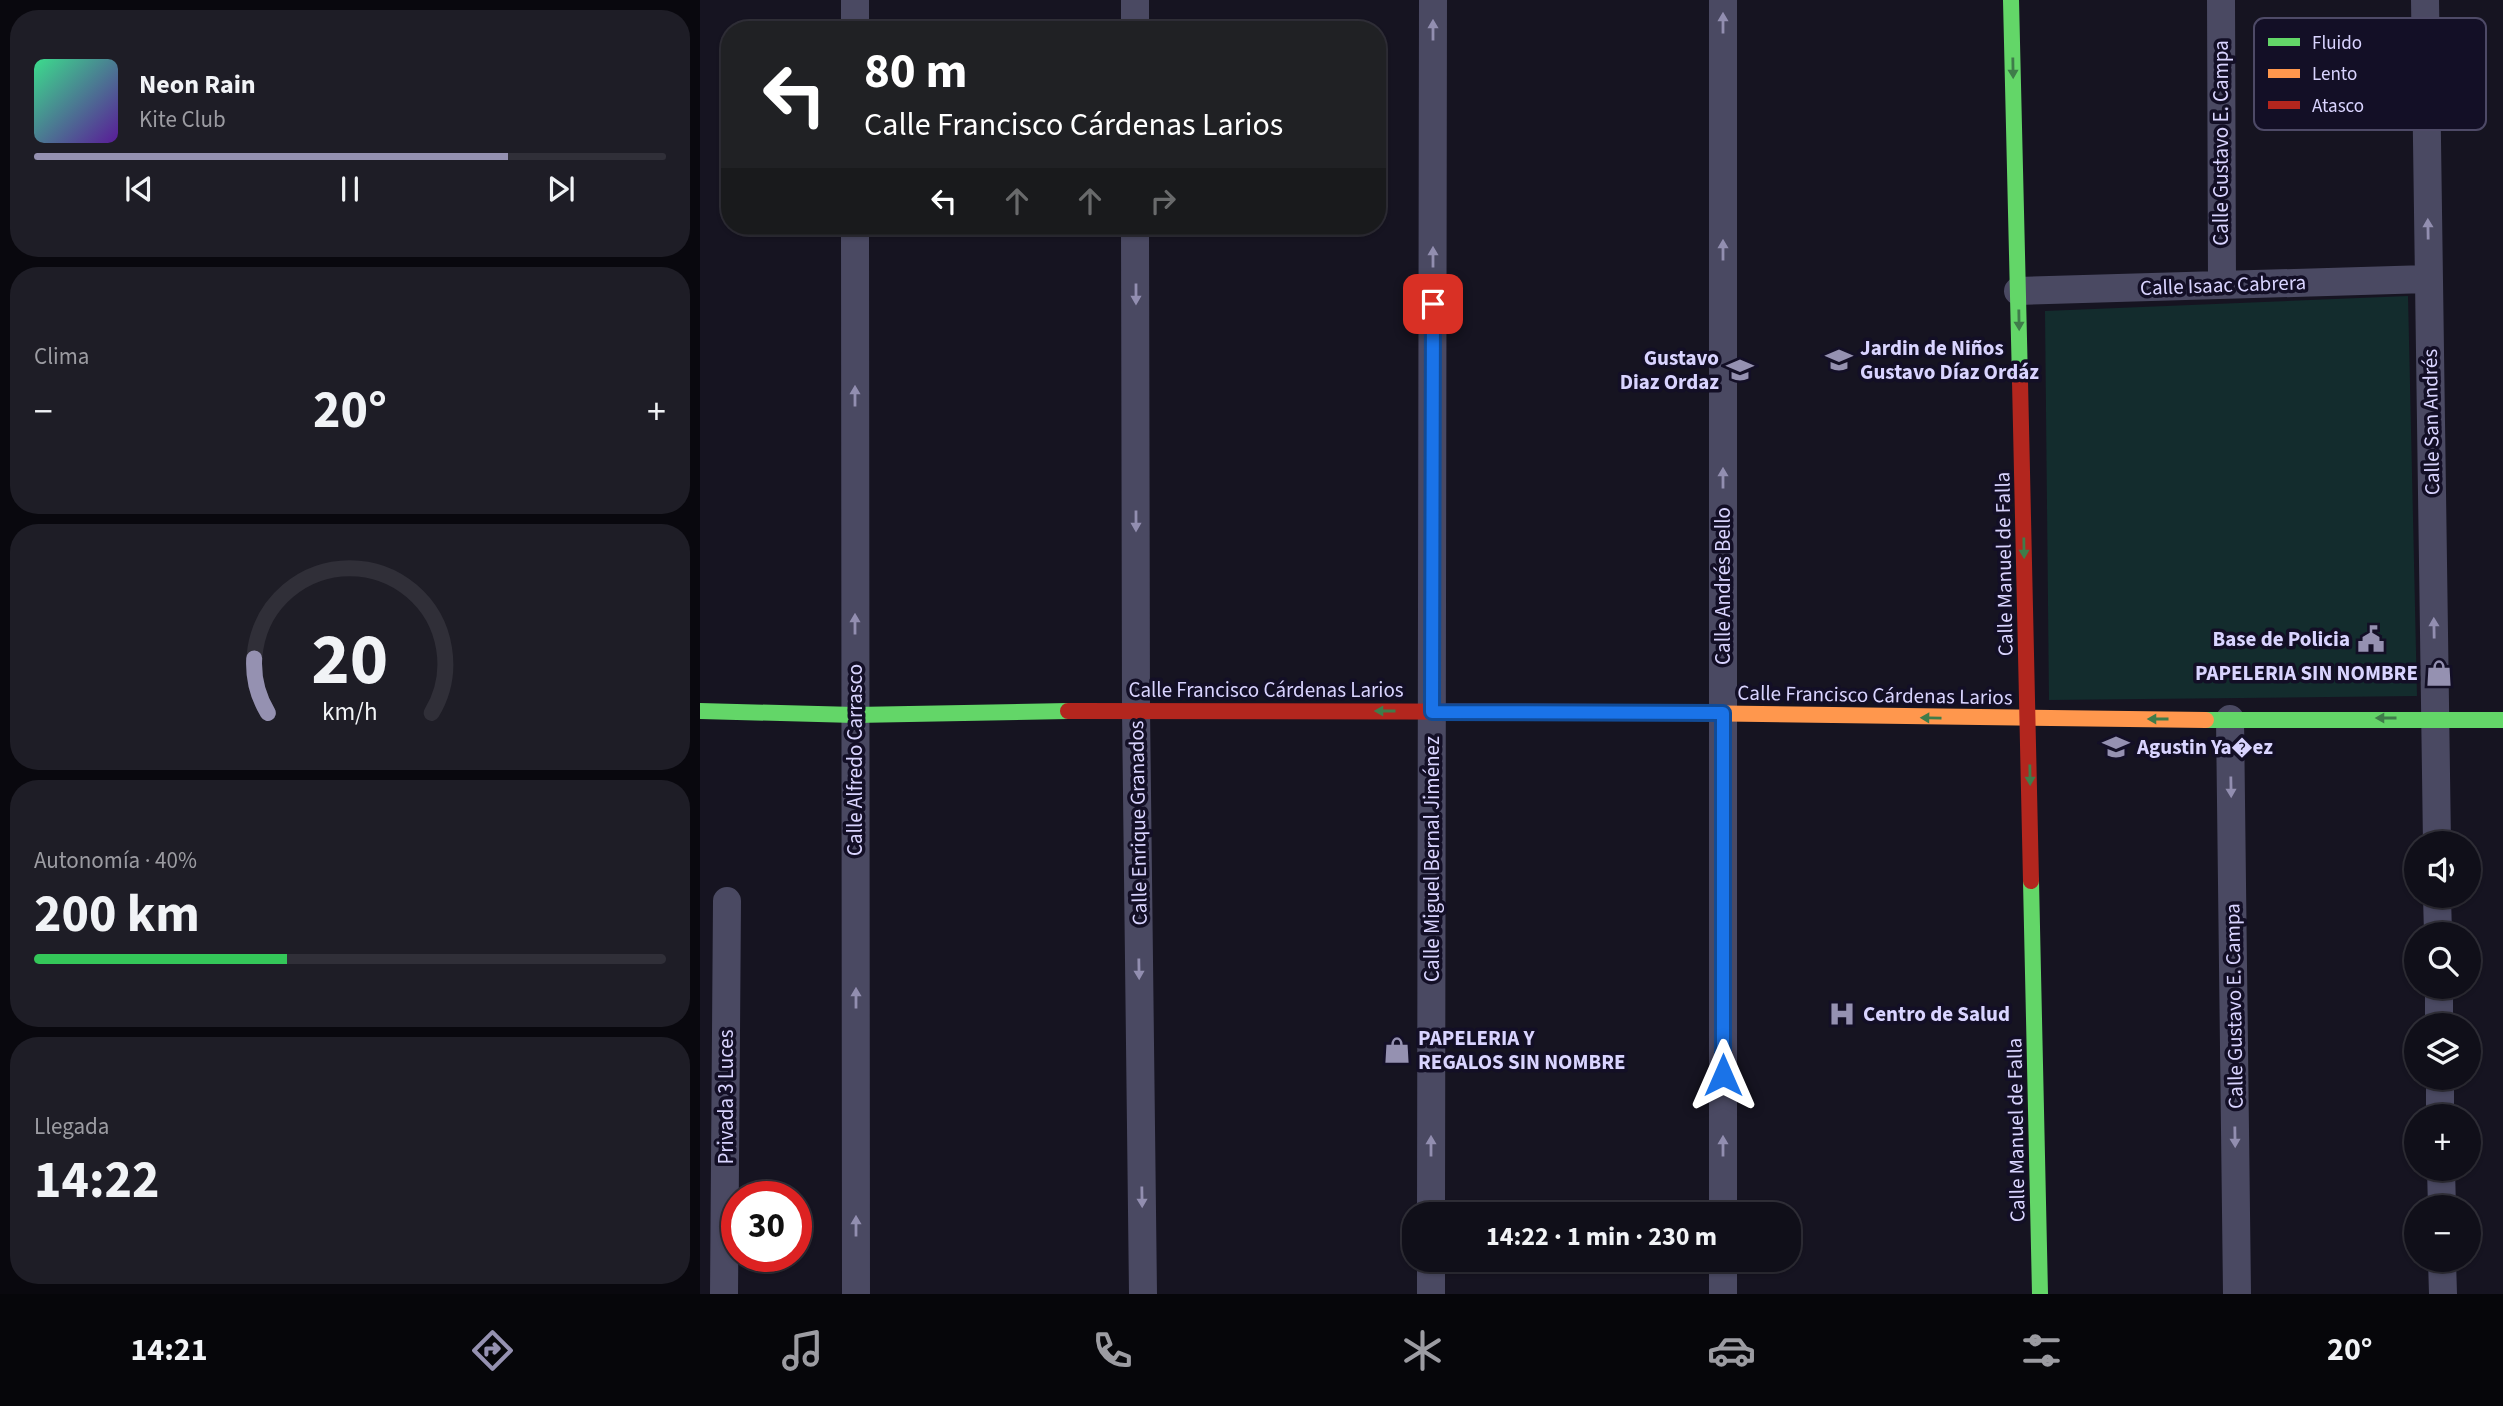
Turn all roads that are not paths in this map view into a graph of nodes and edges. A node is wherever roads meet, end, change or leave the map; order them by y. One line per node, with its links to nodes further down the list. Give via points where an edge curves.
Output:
1 (855, 0): 9 (street)
2 (1135, 0): 10 (street)
3 (1433, 0): 19 (street, Calle Miguel Bernal Jiménez, one-way to 3)
4 (1723, 0): 20 (street, Calle Andrés Bello, one-way to 4)
5 (2011, 0): 16 (street, Calle Manuel de Falla, one-way to 16)
6 (2221, 0): 15 (street, Calle Gustavo E. Campa)
7 (2425, 0): 8 (street, Calle San Andrés, one-way to 7)
8 (2425, 18)
9 (855, 21)
10 (1135, 21)
11 (2426, 130): 14 (street, Calle San Andrés, one-way to 11)
12 (855, 235): 21 (street, Calle Alfredo Carrasco, one-way to 12)
13 (1135, 235): 17 (street, Calle Enrique Granados, one-way to 17)
14 (2428, 279): 15 (street, Calle Isaac Cabrera); 22 (street, Calle San Andrés, one-way to 14)
15 (2222, 285): 16 (street, Calle Isaac Cabrera)
16 (2018, 291): 25 (street, Calle Manuel de Falla, one-way to 25)
17 (1136, 710): 19 (street, Calle Francisco Cárdenas Larios, one-way to 17); 21 (street, Calle Francisco Cárdenas Larios); 35 (street, Calle Enrique Granados, one-way to 35)
18 (700, 711): 21 (street, Calle Francisco Cárdenas Larios)
19 (1432, 712): 20 (street, Calle Francisco Cárdenas Larios); 28 (street, Calle Miguel Bernal Jiménez, one-way to 19)
20 (1723, 713): 25 (street, Calle Francisco Cárdenas Larios, one-way to 20); 29 (street, Calle Andrés Bello, one-way to 20)
21 (855, 715): 34 (street, Calle Alfredo Carrasco, one-way to 21)
22 (2435, 718): 23 (street, Calle Francisco Cárdenas Larios, one-way to 23); 24 (street, Calle Francisco Cárdenas Larios); 26 (street, Calle San Andrés)
23 (2230, 719): 25 (street, Calle Francisco Cárdenas Larios, one-way to 25); 39 (street, Calle Gustavo E. Campa, one-way to 39)
24 (2503, 719)
25 (2029, 720): 38 (street, Calle Manuel de Falla, one-way to 38)
26 (2437, 831)
27 (727, 901): 33 (street, Privada 3 Luces)
28 (1431, 1202)
29 (1723, 1202)
30 (1431, 1272): 36 (street)
31 (1723, 1272): 37 (street)
32 (2442, 1272): 40 (street)
33 (724, 1294)
34 (856, 1294)
35 (1143, 1294)
36 (1431, 1294)
37 (1723, 1294)
38 (2040, 1294)
39 (2237, 1294)
40 (2443, 1294)

